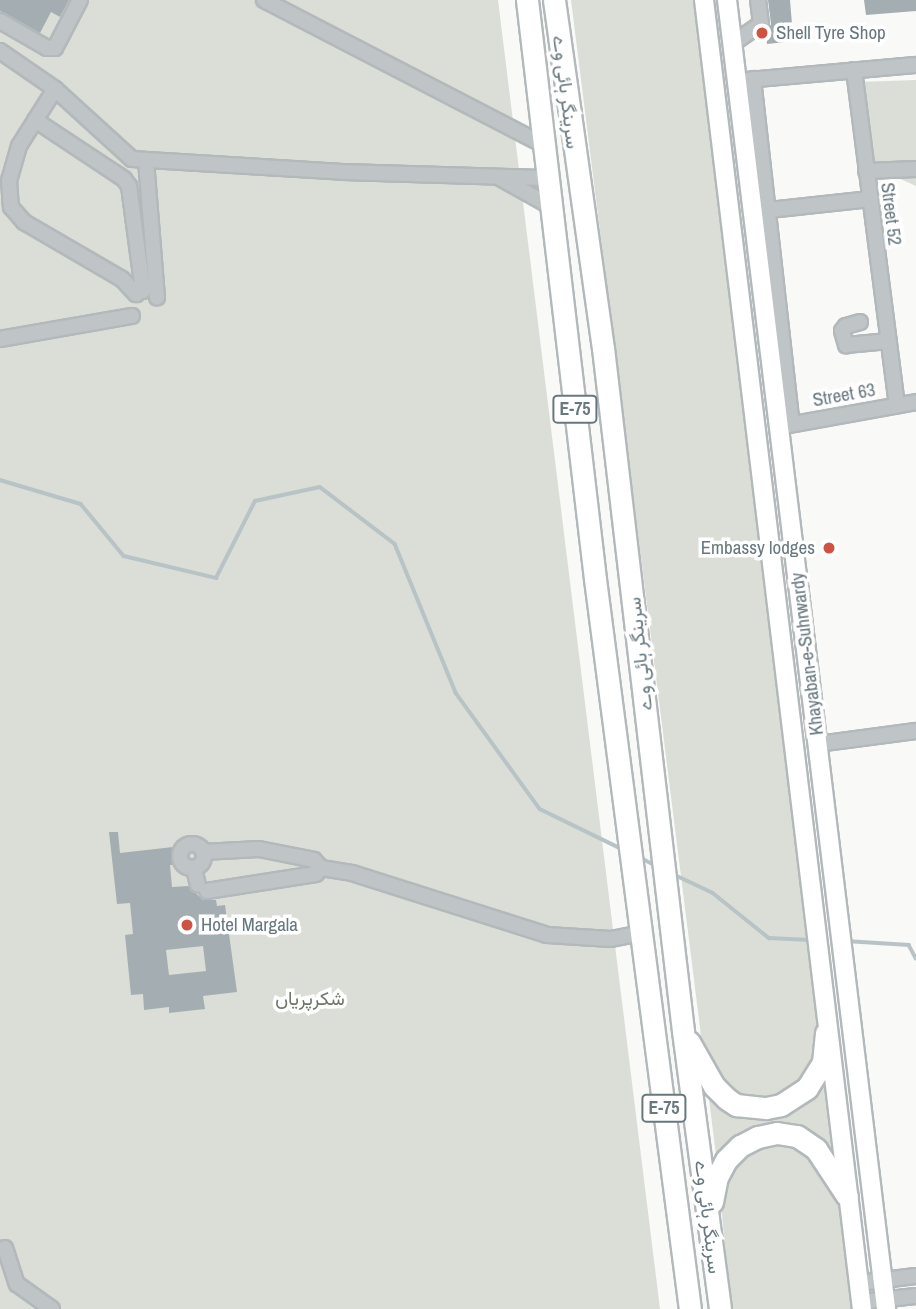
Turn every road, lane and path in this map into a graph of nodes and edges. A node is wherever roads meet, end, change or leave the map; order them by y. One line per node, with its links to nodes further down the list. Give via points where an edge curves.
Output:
1 (80, 0): 8 (street, via 55,48 47,48)
2 (264, 0): 16 (street)
3 (527, 0): 16 (highway, سرینگر ہائی وے / E-75)
4 (554, 0): 33 (highway, سرینگر ہائی وے / E-75)
5 (704, 0): 23 (main road, Khayaban-e-Suhrwardy)
6 (727, 0): 9 (main road, Khayaban-e-Suhrwardy)
7 (758, 0): 9 (street, via 761,24)
8 (0, 21)
9 (732, 44): 13 (main road, Khayaban-e-Suhrwardy)
10 (0, 51): 14 (street)
11 (916, 65): 12 (street)
12 (854, 70): 13 (street); 19 (street, Street 52)
13 (745, 80): 22 (main road, Khayaban-e-Suhrwardy); 26 (street)
14 (55, 89): 15 (street); 17 (street, via 121,151)
15 (35, 120): 15 (street, via 19,146 9,180 11,207 24,222 139,293 129,186)
16 (546, 146): 21 (highway, سرینگر ہائی وے / E-75)
17 (146, 161): 20 (street); 27 (street)
18 (916, 169): 19 (street)
19 (866, 172): 24 (street, Street 52)
20 (496, 176): 21 (street); 25 (street)
21 (551, 178): 25 (highway, سرینگر ہائی وے / E-75)
22 (748, 191): 23 (main road); 36 (main road, Khayaban-e-Suhrwardy)
23 (727, 193): 44 (main road, Khayaban-e-Suhrwardy)
24 (870, 199): 26 (street); 32 (street, Street 52)
25 (554, 208): 30 (highway, سرینگر ہائی وے / E-75)
26 (769, 210): 36 (street)
27 (158, 298)
28 (132, 316): 31 (street)
29 (860, 322): 32 (street, via 842,331 846,345)
30 (566, 329): 33 (highway, via 577,360 598,545 607,551 617,542 598,387); 40 (highway, سرینگر ہائی وے / E-75)
31 (0, 339)
32 (888, 341): 35 (street, Street 52)
33 (603, 348): 39 (highway, سرینگر ہائی وے / E-75)
34 (916, 402): 35 (street, Street 63)
35 (897, 405): 36 (street, Street 63)
36 (786, 425): 38 (main road, Khayaban-e-Suhrwardy)
37 (916, 731): 38 (street)
38 (818, 744): 45 (main road, Khayaban-e-Suhrwardy)
39 (652, 771): 40 (highway, via 641,733 622,578 610,572 604,583 626,764); 47 (highway, سرینگر ہائی وے / E-75)
40 (624, 796): 46 (highway, سرینگر ہائی وے / E-75)
41 (203, 852): 42 (street, via 203,861); 42 (street, via 192,845 182,851 182,862); 43 (street, via 250,848 314,860)
42 (194, 868): 43 (street, via 202,888 316,874)
43 (321, 868): 46 (street, via 352,873 547,934 611,939)
44 (810, 880): 45 (main road); 48 (main road, Khayaban-e-Suhrwardy)
45 (834, 885): 53 (main road, Khayaban-e-Suhrwardy)
46 (643, 933): 59 (highway, سرینگر ہائی وے / E-75)
47 (683, 1031): 48 (highway, via 714,1086 736,1105 751,1108 781,1105 807,1088 823,1062); 50 (highway, سرینگر ہائی وے / E-75)
48 (826, 1032): 49 (main road, Khayaban-e-Suhrwardy)
49 (847, 1196): 50 (highway, via 816,1149 796,1136 777,1133 740,1146 726,1160 713,1192); 54 (main road, Khayaban-e-Suhrwardy)
50 (709, 1219): 60 (highway, سرینگر ہائی وے / E-75)
51 (5, 1248): 58 (street, via 17,1284)
52 (916, 1276): 53 (street)
53 (883, 1280): 54 (street); 56 (main road, Khayaban-e-Suhrwardy)
54 (859, 1283): 57 (main road, Khayaban-e-Suhrwardy)
55 (916, 1296): 56 (street)
56 (886, 1304): 57 (street)
57 (862, 1306)
58 (52, 1309)
59 (690, 1309)
60 (720, 1309)

